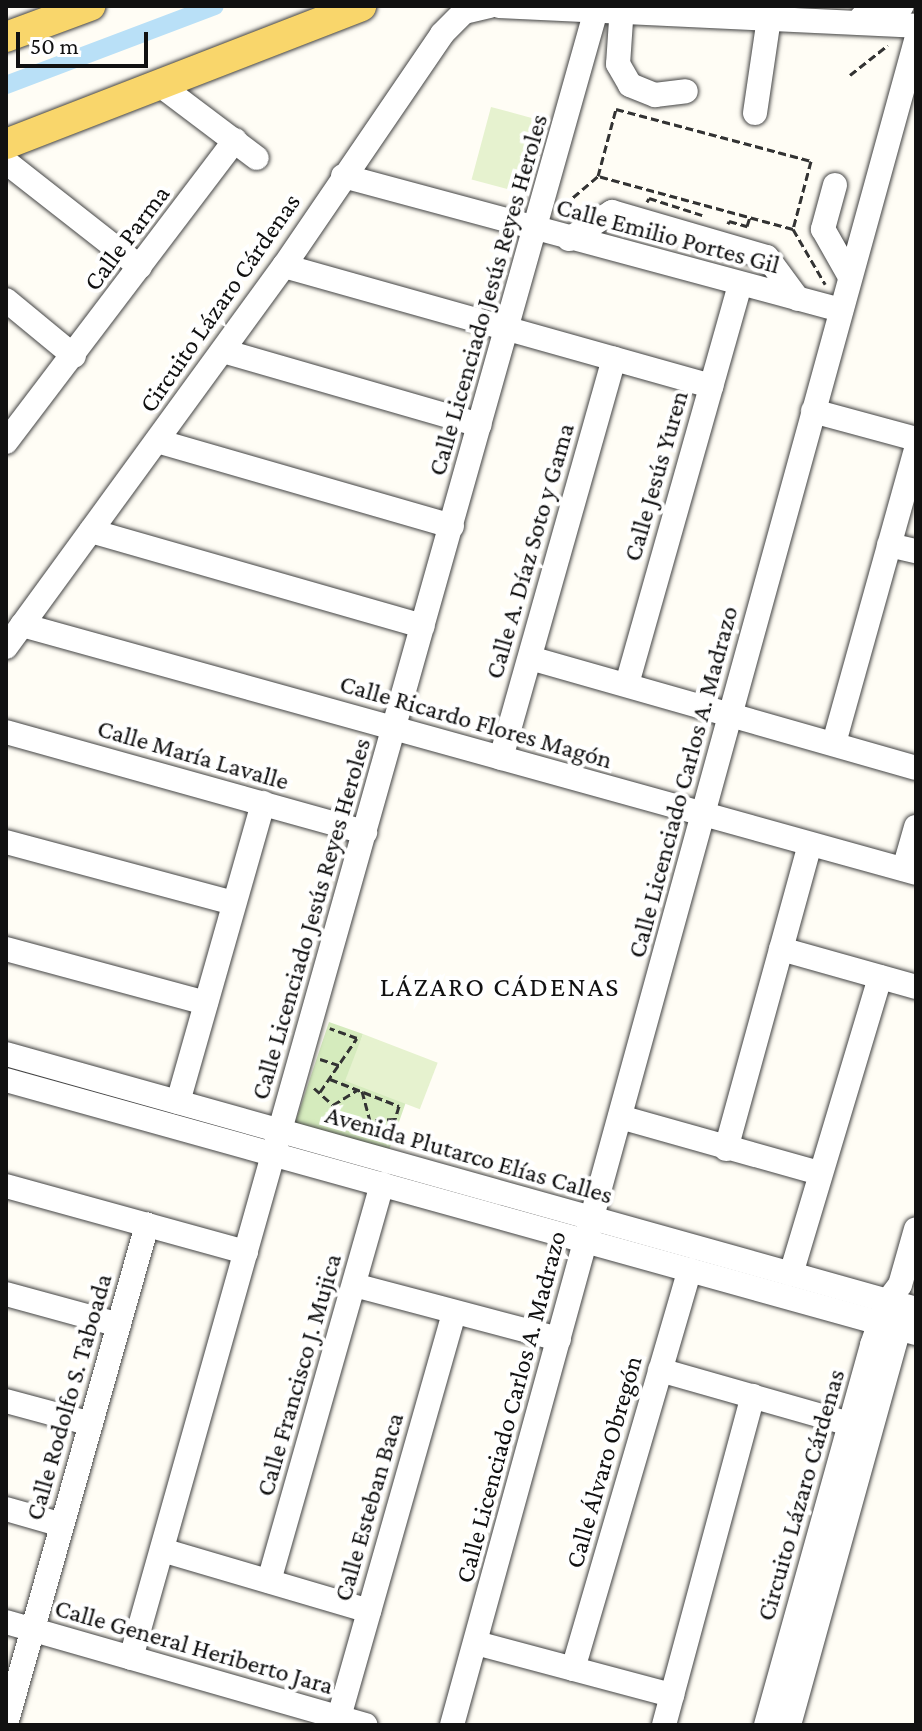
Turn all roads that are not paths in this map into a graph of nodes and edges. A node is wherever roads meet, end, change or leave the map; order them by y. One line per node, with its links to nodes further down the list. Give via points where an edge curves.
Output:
1 (90, 6): 11 (main road)
2 (361, 6): 13 (main road)
3 (489, 6): 20 (street, Circuito Lázaro Cárdenas, via 464,12 442,34)
4 (499, 6): 7 (street)
5 (902, 6): 9 (street)
6 (622, 8): 7 (street); 8 (street); 14 (street, via 618,64 630,85 655,95)
7 (596, 10): 22 (street, Calle Licenciado Jesús Reyes Heroles)
8 (769, 18): 9 (street); 15 (street)
9 (853, 22): 10 (street)
10 (916, 26)
11 (6, 37)
12 (906, 40): 26 (street, Calle Licenciado Carlos A. Madrazo)
13 (160, 85): 16 (street); 17 (main road)
14 (686, 91)
15 (755, 113)
16 (235, 140): 18 (street); 25 (street, Calle Parma)
17 (6, 144)
18 (257, 158)
19 (6, 162): 25 (street)
20 (343, 176): 22 (street, Calle Emilio Portes Gil); 24 (street, Circuito Lázaro Cárdenas)
21 (835, 185): 26 (street, via 823,229)
22 (536, 230): 23 (street, Calle Emilio Portes Gil); 31 (street, Calle Licenciado Jesús Reyes Heroles)
23 (569, 239): 27 (street, Calle Emilio Portes Gil); 28 (street, via 612,212 767,257)
24 (284, 266): 31 (street); 32 (street, Circuito Lázaro Cárdenas)
25 (140, 267): 33 (street, Calle Parma)
26 (850, 277): 30 (street, Calle Licenciado Carlos A. Madrazo)
27 (740, 284): 28 (street, Calle Emilio Portes Gil); 35 (street, Calle Jesús Yuren)
28 (798, 299): 30 (street, Calle Emilio Portes Gil)
29 (6, 300): 33 (street)
30 (841, 310): 36 (street, Calle Licenciado Carlos A. Madrazo)
31 (508, 329): 34 (street); 37 (street, Calle Licenciado Jesús Reyes Heroles)
32 (223, 351): 37 (street); 39 (street, Circuito Lázaro Cárdenas)
33 (74, 356): 40 (street, Calle Parma)
34 (614, 359): 35 (street); 49 (street, Calle A. Díaz Soto y Gama)
35 (711, 386): 50 (street, Calle Jesús Yuren)
36 (813, 411): 38 (street); 51 (street, Calle Licenciado Carlos A. Madrazo)
37 (480, 425): 42 (street, Calle Licenciado Jesús Reyes Heroles)
38 (916, 439)
39 (157, 441): 42 (street); 43 (street, Circuito Lázaro Cárdenas)
40 (6, 442)
41 (916, 449): 44 (street)
42 (452, 526): 47 (street, Calle Licenciado Jesús Reyes Heroles)
43 (91, 531): 46 (street, Circuito Lázaro Cárdenas); 47 (street)
44 (889, 545): 45 (street); 54 (street)
45 (916, 551)
46 (22, 625): 48 (street, Circuito Lázaro Cárdenas); 52 (street, Calle Ricardo Flores Magón)
47 (423, 626): 52 (street, Calle Licenciado Jesús Reyes Heroles)
48 (6, 647)
49 (530, 658): 50 (street); 55 (street, Calle A. Díaz Soto y Gama)
50 (627, 684): 51 (street)
51 (731, 713): 54 (street); 58 (street, Calle Licenciado Carlos A. Madrazo)
52 (394, 729): 55 (street, Calle Ricardo Flores Magón); 60 (street, Calle Licenciado Jesús Reyes Heroles)
53 (6, 732): 57 (street, Calle María Lavalle)
54 (834, 743): 56 (street)
55 (501, 758): 58 (street, Calle Ricardo Flores Magón)
56 (916, 768)
57 (263, 803): 60 (street, Calle María Lavalle); 64 (street)
58 (703, 814): 62 (street, Calle Ricardo Flores Magón); 73 (street, Calle Licenciado Carlos A. Madrazo)
59 (916, 827): 63 (street)
60 (365, 832): 74 (street, Calle Licenciado Jesús Reyes Heroles)
61 (6, 842): 64 (street)
62 (810, 844): 63 (street, Calle Ricardo Flores Magón); 66 (street)
63 (910, 871)
64 (234, 903): 69 (street)
65 (6, 949): 69 (street)
66 (781, 949): 67 (street); 75 (street)
67 (880, 977): 68 (street); 76 (street)
68 (916, 987)
69 (206, 1003): 72 (street)
70 (6, 1054): 72 (street, Avenida Plutarco Elías Calles)
71 (6, 1080): 74 (street, Avenida Plutarco Elías Calles)
72 (178, 1102): 74 (street, Avenida Plutarco Elías Calles)
73 (620, 1117): 75 (street); 81 (street, Calle Licenciado Carlos A. Madrazo)
74 (277, 1143): 77 (street, Avenida Plutarco Elías Calles); 81 (street, Avenida Plutarco Elías Calles, via 337,1134 373,1157); 82 (street, Calle Licenciado Jesús Reyes Heroles)
75 (726, 1149): 76 (street)
76 (819, 1173): 84 (street)
77 (382, 1184): 81 (street, Avenida Plutarco Elías Calles); 85 (street, Calle Francisco J. Mujica)
78 (6, 1186): 79 (street)
79 (147, 1225): 82 (street); 89 (street, Calle Rodolfo S. Taboada)
80 (916, 1229): 87 (street, Circuito Lázaro Cárdenas)
81 (589, 1230): 83 (street, Avenida Plutarco Elías Calles); 84 (street, Avenida Plutarco Elías Calles); 90 (street, Calle Licenciado Carlos A. Madrazo)
82 (246, 1252): 98 (street, Calle Licenciado Jesús Reyes Heroles)
83 (690, 1270): 87 (street, Avenida Plutarco Elías Calles); 91 (street, Calle Álvaro Obregón)
84 (791, 1274): 87 (street, Avenida Plutarco Elías Calles)
85 (354, 1285): 88 (street); 99 (street, Calle Francisco J. Mujica)
86 (6, 1294): 89 (street)
87 (901, 1312): 95 (street, Circuito Lázaro Cárdenas); 113 (street, Circuito Lázaro Cárdenas)
88 (454, 1313): 90 (street); 100 (street, Calle Esteban Baca)
89 (119, 1325): 94 (street, Calle Rodolfo S. Taboada)
90 (559, 1339): 103 (street, Calle Licenciado Carlos A. Madrazo)
91 (660, 1370): 92 (street); 105 (street, Calle Álvaro Obregón)
92 (753, 1396): 95 (street); 106 (street)
93 (6, 1401): 94 (street)
94 (91, 1424): 97 (street, Calle Rodolfo S. Taboada)
95 (850, 1424): 112 (street, Circuito Lázaro Cárdenas)
96 (6, 1509): 97 (street)
97 (62, 1525): 102 (street, Calle Rodolfo S. Taboada)
98 (162, 1550): 99 (street); 104 (street, Calle Licenciado Jesús Reyes Heroles)
99 (269, 1581): 100 (street)
100 (369, 1611): 107 (street, Calle Esteban Baca)
101 (6, 1622): 102 (street, Calle General Heriberto Jara)
102 (33, 1630): 104 (street, Calle General Heriberto Jara); 108 (street, Calle Rodolfo S. Taboada)
103 (476, 1643): 105 (street); 110 (street, Calle Licenciado Carlos A. Madrazo)
104 (131, 1658): 107 (street, Calle General Heriberto Jara)
105 (573, 1669): 106 (street)
106 (672, 1695): 111 (street)
107 (339, 1717): 109 (street, Calle General Heriberto Jara)
108 (6, 1724)
109 (366, 1725)
110 (452, 1725)
111 (664, 1725)
112 (766, 1725)
113 (789, 1725)

